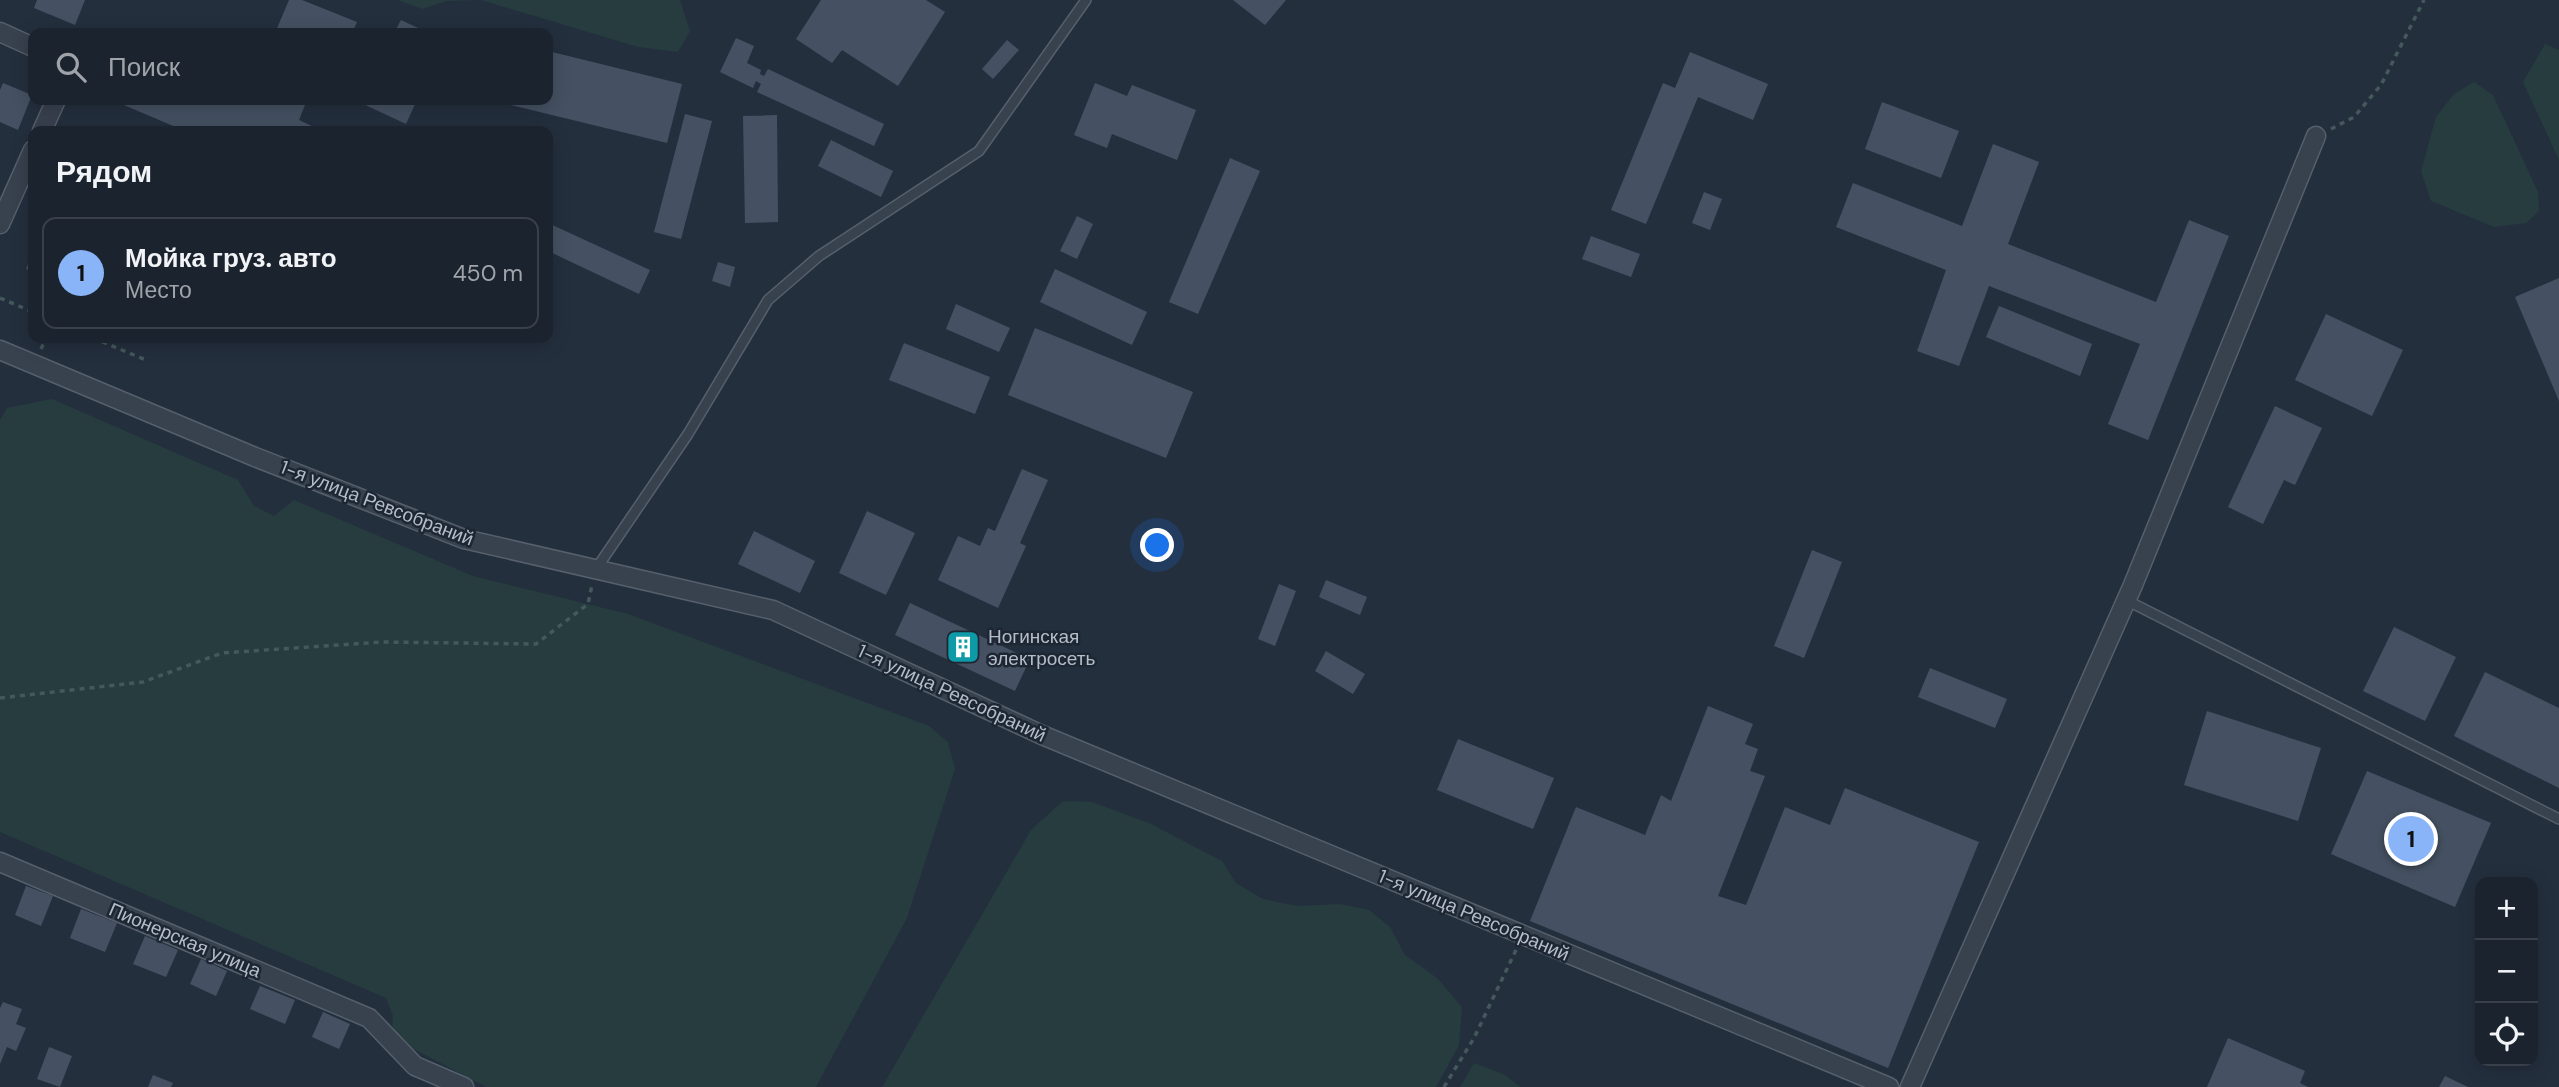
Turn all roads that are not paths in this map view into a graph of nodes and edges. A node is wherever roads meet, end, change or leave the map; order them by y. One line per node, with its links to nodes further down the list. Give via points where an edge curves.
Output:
1 (1086, 0): 10 (lane, via 979,151 819,256 768,300 688,434)
2 (0, 32): 3 (street)
3 (28, 45)
4 (54, 105): 5 (street)
5 (44, 126)
6 (2316, 136): 11 (street)
7 (28, 161): 8 (street)
8 (0, 224)
9 (0, 350): 10 (street, 1-я улица Ревсобраний, via 464,539)
10 (596, 569): 15 (street, 1-я улица Ревсобраний, via 773,610 1042,736)
11 (2126, 600): 12 (lane); 16 (street)
12 (2559, 819)
13 (0, 862): 14 (street, Пионерская улица, via 369,1018 415,1066)
14 (464, 1087)
15 (1889, 1087)
16 (1910, 1087)

